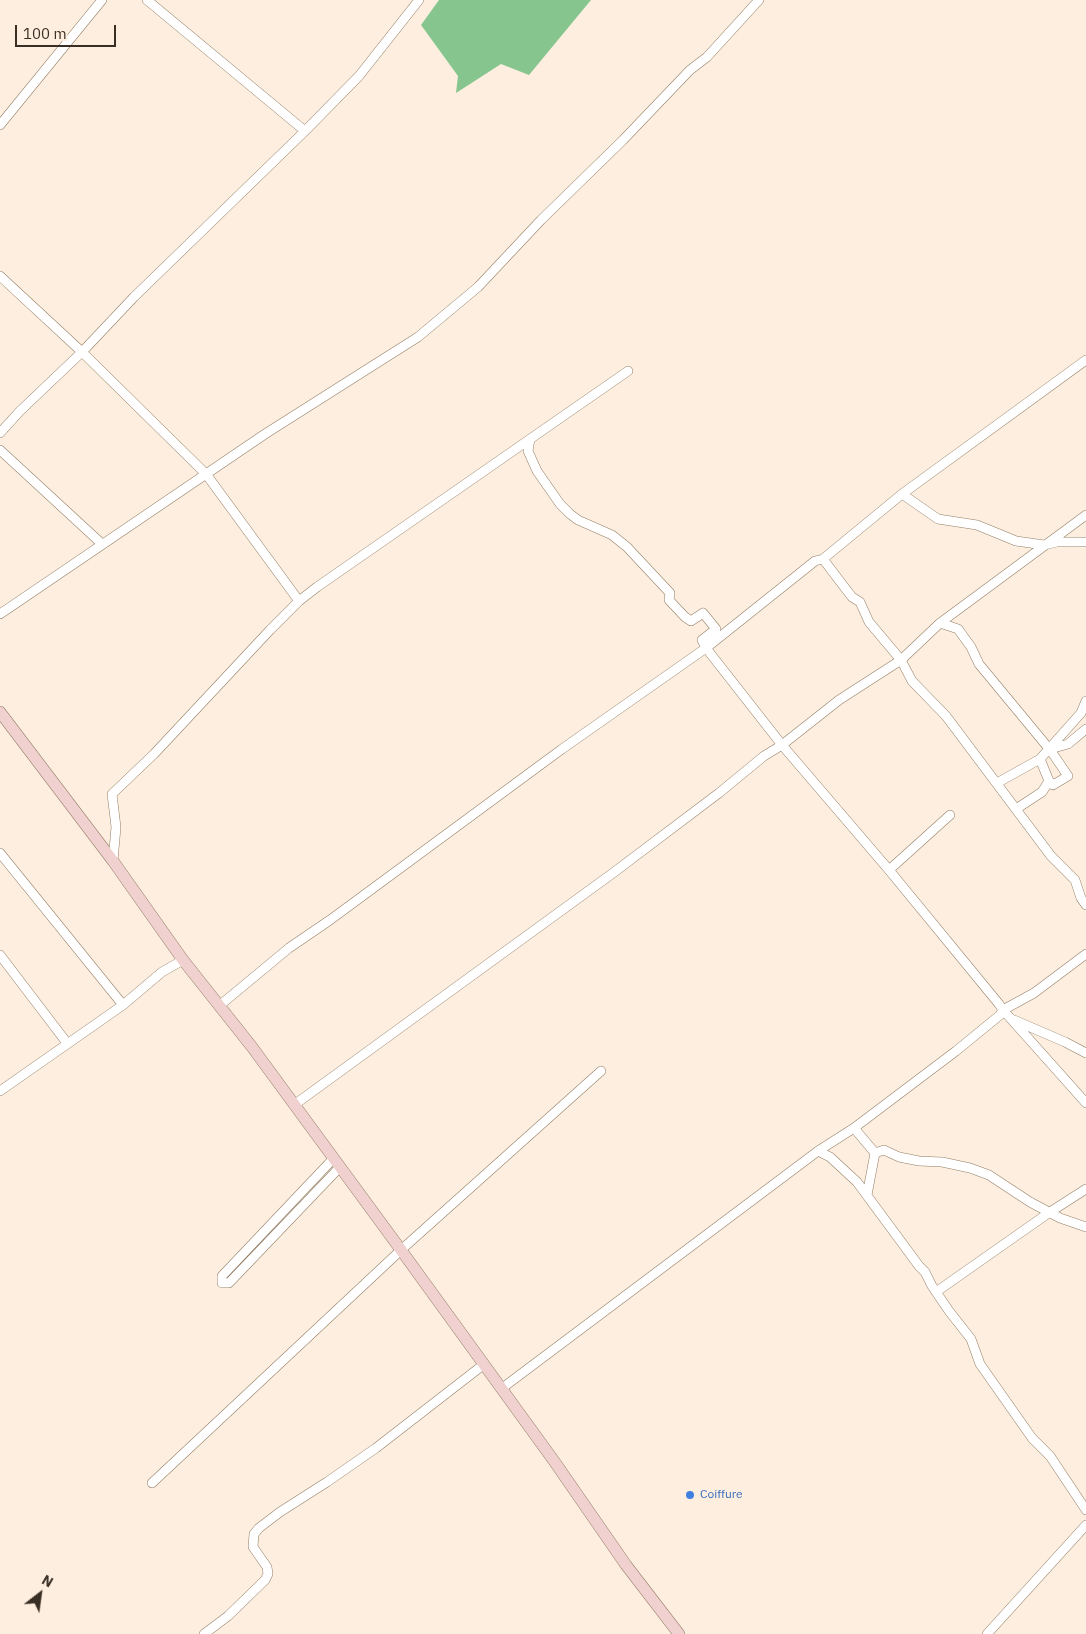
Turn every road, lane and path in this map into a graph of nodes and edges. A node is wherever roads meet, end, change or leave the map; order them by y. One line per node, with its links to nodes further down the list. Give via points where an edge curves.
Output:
1 (102, 0): 5 (street)
2 (147, 0): 6 (street)
3 (418, 0): 6 (street, via 359,76)
4 (759, 0): 14 (street, via 706,58 690,70 540,220 478,287 418,337)
5 (0, 125)
6 (305, 131): 8 (street)
7 (0, 276): 8 (street)
8 (82, 352): 11 (street); 14 (street)
9 (1086, 360): 15 (street)
10 (628, 371): 12 (street)
11 (0, 433)
12 (530, 439): 21 (street, via 316,587); 24 (street, via 528,451 560,504 578,520 612,534 627,547 670,593 669,600 685,617 691,621 703,613 716,629 702,640)
13 (0, 450): 18 (street)
14 (206, 474): 18 (street); 21 (street)
15 (902, 494): 19 (street, via 938,519 977,525 1016,541); 20 (street)
16 (1086, 515): 19 (street)
17 (1086, 542): 19 (street, via 1057,542)
18 (102, 544): 22 (street)
19 (1044, 546): 23 (street)
20 (823, 559): 24 (street, via 815,561); 25 (street, via 844,588 860,602 870,622)
21 (300, 602): 37 (street, via 112,794 116,827)
22 (0, 614)
23 (940, 623): 25 (street); 30 (street, via 958,628 980,664)
24 (706, 648): 29 (street); 44 (street, via 554,754 289,948)
25 (901, 660): 29 (street, via 839,700); 33 (street, via 912,681 946,716)
26 (1086, 701): 30 (street, via 1081,713)
27 (0, 712): 37 (street)
28 (1086, 729): 30 (street, via 1068,744)
29 (782, 745): 38 (street); 52 (street, via 613,873)
30 (1050, 749): 31 (street); 32 (street, via 1068,776 1053,785)
31 (1040, 759): 32 (street); 33 (street)
32 (1049, 781): 34 (street, via 1042,792)
33 (997, 783): 34 (street)
34 (1016, 809): 39 (street, via 1051,856 1075,880)
35 (950, 815): 38 (street)
36 (0, 853): 43 (street)
37 (113, 861): 42 (street)
38 (889, 870): 45 (street)
39 (1086, 905)
40 (1086, 954): 45 (street, via 1034,993)
41 (0, 955): 47 (street)
42 (183, 960): 43 (street, via 162,972); 44 (street)
43 (123, 1005): 47 (street)
44 (219, 1006): 52 (street)
45 (1003, 1010): 46 (street); 53 (street)
46 (1011, 1019): 48 (street); 51 (street)
47 (67, 1044): 50 (street)
48 (1086, 1053)
49 (601, 1071): 61 (street)
50 (0, 1091)
51 (1086, 1103)
52 (294, 1105): 56 (street)
53 (854, 1128): 54 (street); 55 (street)
54 (818, 1151): 58 (street, via 830,1157); 64 (street)
55 (875, 1153): 58 (street); 59 (street, via 884,1150 912,1159 970,1168 989,1175)
56 (336, 1163): 56 (street, via 222,1276 222,1282 229,1283); 61 (street)
57 (1086, 1189): 59 (street)
58 (867, 1196): 62 (street, via 925,1272)
59 (1050, 1212): 60 (street); 62 (street)
60 (1086, 1227)
61 (401, 1250): 63 (street); 65 (street)
62 (936, 1292): 66 (street, via 971,1339 980,1364 1032,1438 1050,1456)
63 (483, 1364): 64 (street); 68 (street, via 376,1448 259,1528 254,1534 253,1547 267,1567 265,1580)
64 (501, 1389): 69 (street)
65 (152, 1483)
66 (1086, 1510)
67 (1086, 1525): 70 (street)
68 (204, 1634)
69 (679, 1634)
70 (987, 1634)

